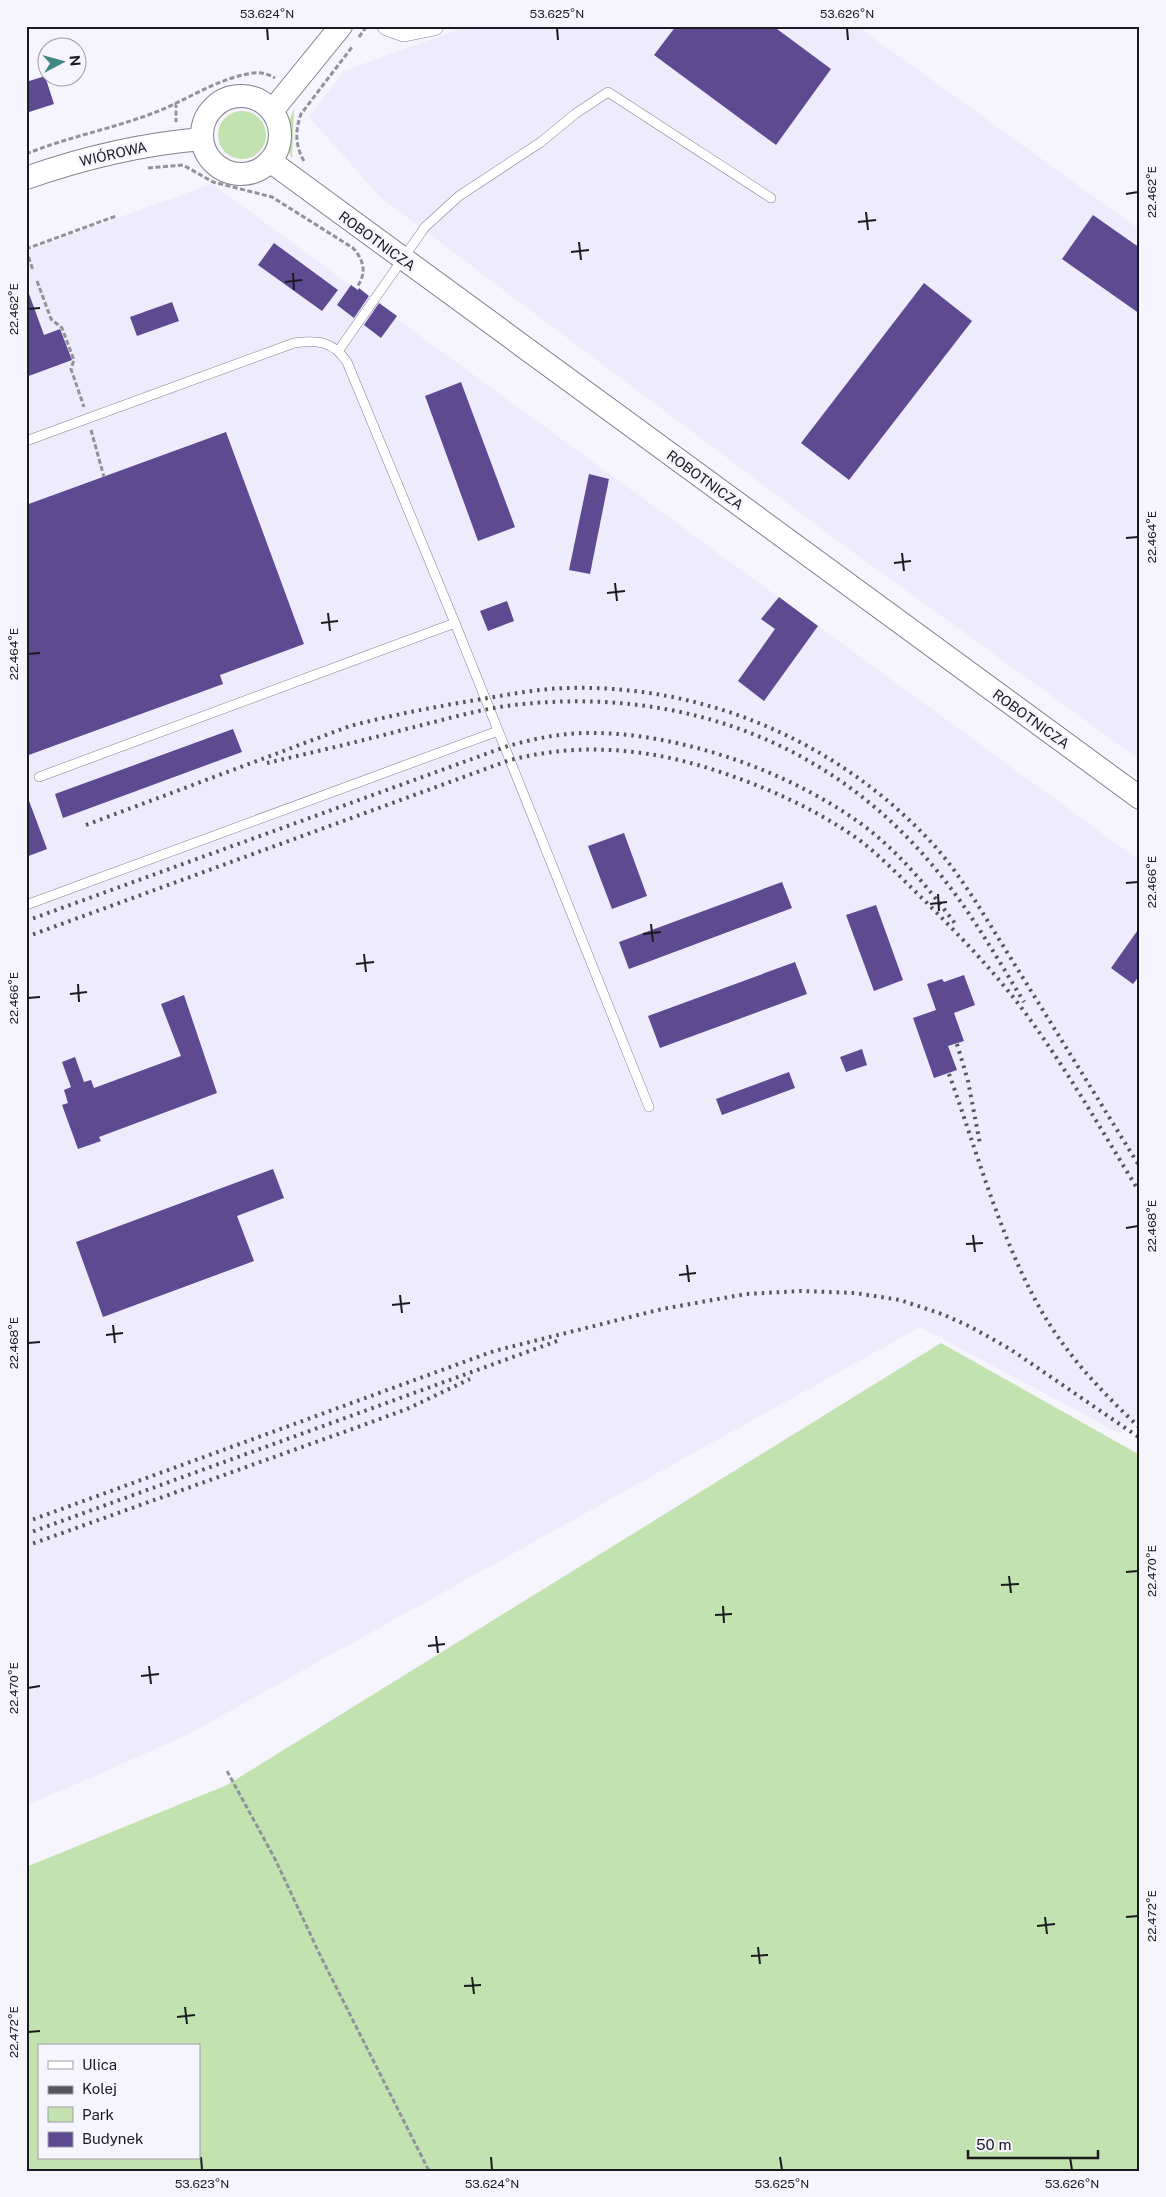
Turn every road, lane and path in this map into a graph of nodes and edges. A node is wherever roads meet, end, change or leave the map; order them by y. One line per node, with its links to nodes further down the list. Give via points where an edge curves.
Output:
1 (341, 26): 6 (street)
2 (367, 26): 9 (path, via 301,114 298,149)
3 (387, 26): 4 (street, via 404,32)
4 (434, 26)
5 (277, 79): 8 (path, via 254,72 227,79 162,110)
6 (272, 111): 7 (street, via 249,97 226,99 209,113 203,125); 10 (street, via 280,135)
7 (202, 139): 10 (street, via 211,160 227,171 249,173); 12 (street, WIÓROWA, via 112,153)
8 (26, 154)
9 (304, 160)
10 (270, 161): 16 (street, ROBOTNICZA)
11 (140, 168): 19 (path, via 183,166 213,182 272,197 359,254 364,270)
12 (26, 178)
13 (771, 198): 16 (lane, via 608,92 541,142 459,196 425,226)
14 (116, 216): 15 (path)
15 (26, 249): 17 (path)
16 (402, 259): 20 (lane); 27 (street, ROBOTNICZA)
17 (34, 270)
18 (37, 281): 21 (path, via 51,319 62,328 74,360 70,369)
19 (357, 287)
20 (339, 350): 21 (lane, via 326,343 294,342); 24 (lane, via 347,362)
21 (88, 418): 22 (lane); 23 (path)
22 (26, 440)
23 (104, 476)
24 (455, 623): 25 (lane); 26 (lane)
25 (498, 731): 28 (lane); 29 (lane)
26 (40, 777)
27 (1140, 798)
28 (26, 905)
29 (649, 1107)
30 (227, 1772): 31 (path, via 275,1858)
31 (429, 2171)

